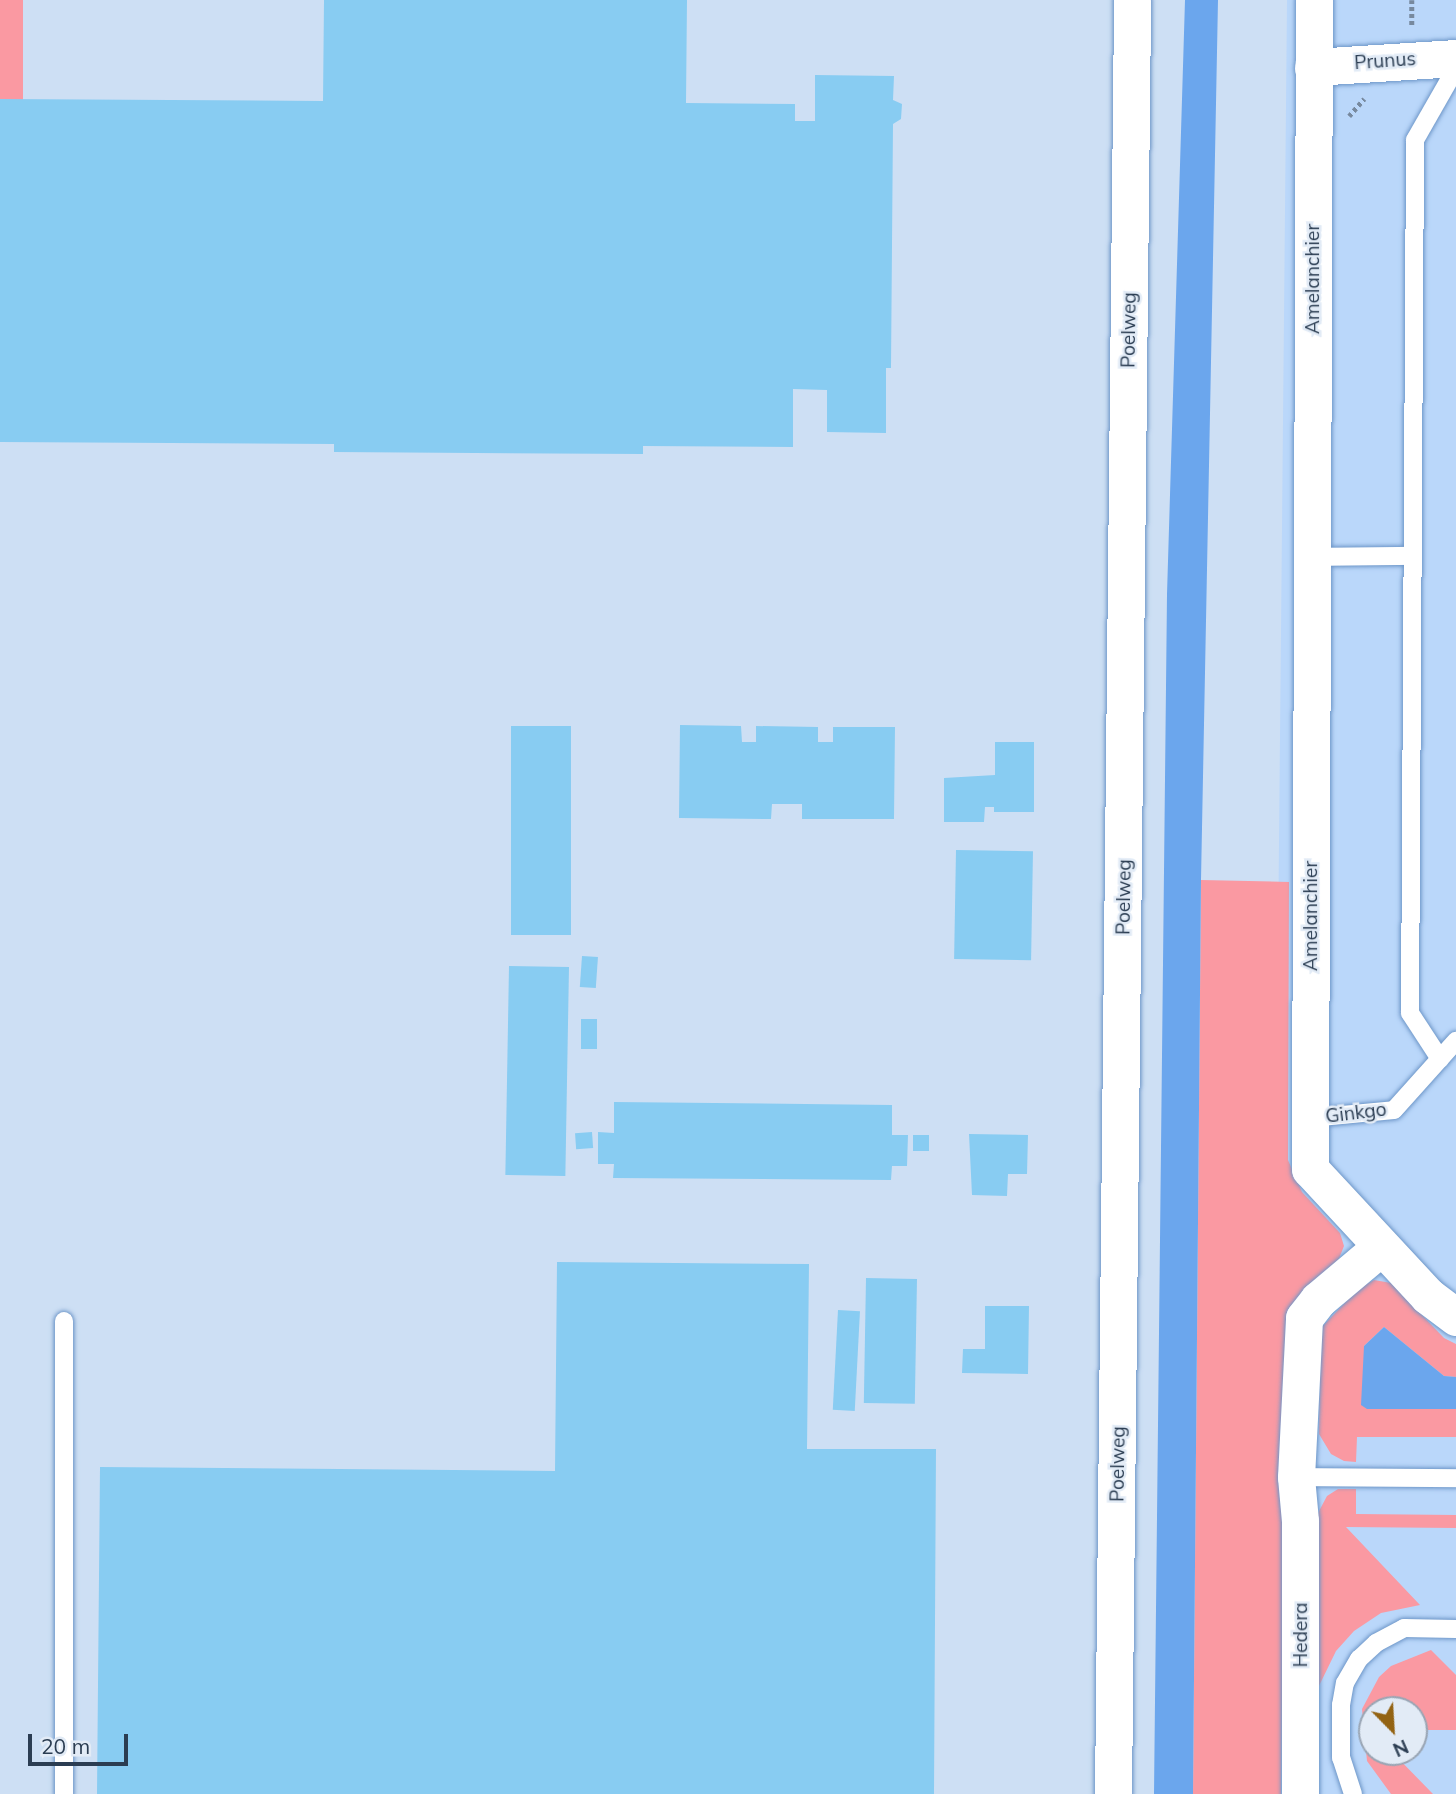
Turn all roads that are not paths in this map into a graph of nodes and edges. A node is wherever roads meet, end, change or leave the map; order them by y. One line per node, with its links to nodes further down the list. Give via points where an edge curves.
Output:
1 (1132, 0): 18 (street, Poelweg)
2 (1314, 0): 4 (street, Amelanchier)
3 (1456, 58): 4 (street, Prunus, via 1412,57)
4 (1313, 67): 7 (street, Amelanchier)
5 (1456, 68): 6 (lane, via 1415,140)
6 (1412, 556): 7 (lane); 9 (lane, via 1410,1013)
7 (1312, 558): 10 (street, Amelanchier)
8 (1456, 1041): 9 (lane, Ginkgo)
9 (1440, 1059): 10 (lane, Ginkgo, via 1394,1110)
10 (1310, 1118): 11 (street, Amelanchier, via 1310,1169)
11 (1381, 1247): 12 (street, via 1428,1296); 14 (street, Hedera, via 1318,1300 1304,1318)
12 (1456, 1317)
13 (64, 1321): 17 (lane)
14 (1296, 1477): 15 (lane); 19 (street, Hedera)
15 (1456, 1478)
16 (1456, 1629): 20 (lane, via 1404,1628 1376,1643 1359,1659 1345,1683 1341,1705 1341,1758)
17 (64, 1794)
18 (1113, 1794)
19 (1300, 1794)
20 (1353, 1794)

